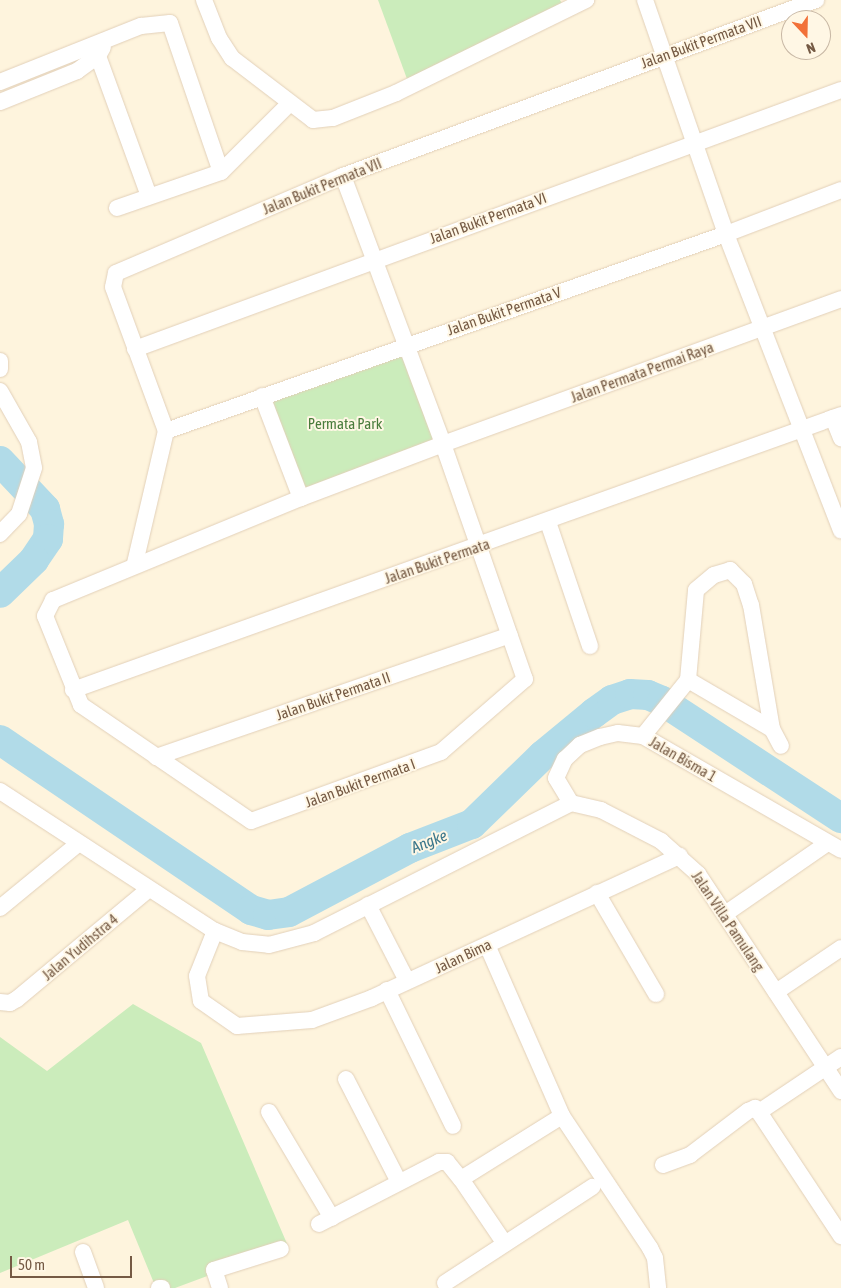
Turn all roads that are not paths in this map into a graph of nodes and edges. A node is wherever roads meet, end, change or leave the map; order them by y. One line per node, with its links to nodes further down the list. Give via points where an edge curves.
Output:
1 (204, 0): 11 (street, via 225,49)
2 (586, 0): 5 (street)
3 (645, 0): 7 (street)
4 (816, 0): 7 (street, Jalan Bukit Permata VII)
5 (560, 6): 11 (street, via 396,93 334,118 312,120)
6 (100, 47): 8 (street); 10 (street, via 78,71); 13 (street, via 141,26 170,22); 16 (street)
7 (664, 55): 12 (street); 14 (street, Jalan Bukit Permata VII)
8 (0, 82)
9 (841, 90): 12 (street, Jalan Bukit Permata VI)
10 (0, 102)
11 (288, 104): 13 (street)
12 (696, 141): 18 (street); 19 (street, Jalan Bukit Permata VI)
13 (221, 172): 16 (street)
14 (343, 176): 19 (street, Jalan Bukit Permata I); 23 (street, Jalan Bukit Permata VII, via 116,273 113,287)
15 (841, 190): 18 (street, Jalan Bukit Permata V)
16 (149, 196): 17 (street)
17 (117, 208)
18 (726, 234): 21 (street); 22 (street, Jalan Bukit Permata V)
19 (375, 260): 22 (street, Jalan Bukit Permata I); 23 (street, Jalan Bukit Permata VI)
20 (841, 299): 21 (street, Jalan Permata Permai Raya)
21 (762, 328): 29 (street); 32 (street, Jalan Permata Permai Raya)
22 (405, 345): 27 (street, Jalan Bukit Permata V); 32 (street, Jalan Bukit Permata I)
23 (135, 349): 30 (street, Jalan Bukit Permata VII)
24 (0, 361): 25 (street)
25 (0, 369)
26 (0, 392): 36 (street, via 29,442 34,468 19,514)
27 (262, 396): 30 (street, Jalan Bukit Permata V); 33 (street)
28 (837, 417): 29 (street, Jalan Bukit Permata); 31 (street)
29 (801, 430): 34 (street, Jalan Bukit Permata); 35 (street)
30 (166, 432): 38 (street)
31 (841, 438)
32 (442, 444): 33 (street, Jalan Permata Permai Raya); 37 (street, Jalan Bukit Permata I)
33 (301, 498): 38 (street, Jalan Permata Permai Raya)
34 (548, 522): 37 (street, Jalan Bukit Permata); 40 (street)
35 (841, 531)
36 (0, 534)
37 (478, 546): 39 (street, Jalan Bukit Permata I); 42 (street, Jalan Bukit Permata)
38 (135, 563): 42 (street, Jalan Bukit Permata I, via 53,600 47,607 45,616)
39 (510, 635): 46 (street, Jalan Bukit Permata II); 46 (street, Jalan Bukit Permata I, via 525,679 446,748 260,820 251,821 240,816)
40 (590, 646)
41 (683, 686): 43 (street); 44 (street); 44 (street, via 696,590 714,575 730,570 744,584 751,605)
42 (73, 690): 46 (street, Jalan Bukit Permata I, via 86,709)
43 (648, 729): 48 (street, Jalan Bisma 1, via 618,733 580,745 565,759 556,778); 50 (street, Jalan Bisma 1)
44 (772, 729): 45 (street)
45 (781, 746)
46 (156, 756)
47 (0, 791): 49 (street)
48 (571, 803): 51 (street, Jalan Villa Pamulang, via 601,810 661,841); 54 (street)
49 (78, 844): 52 (street); 55 (street)
50 (834, 847): 56 (street)
51 (680, 856): 53 (street, Jalan Bima); 56 (street, Jalan Villa Pamulang, via 698,874)
52 (148, 890): 57 (street); 64 (street, Jalan Yudihstra 4)
53 (597, 893): 58 (street, Jalan Bima); 63 (street)
54 (368, 905): 57 (street, via 314,934 282,944 255,944); 60 (street)
55 (0, 908)
56 (725, 914): 62 (street, Jalan Villa Pamulang)
57 (215, 931): 61 (street, Jalan Bima, via 197,976 197,990 201,1001 237,1026 312,1020)
58 (487, 944): 60 (street, Jalan Bima); 71 (street)
59 (841, 948): 62 (street)
60 (407, 981): 61 (street, Jalan Bima)
61 (387, 990): 72 (street)
62 (776, 992): 66 (street, Jalan Villa Pamulang)
63 (656, 994)
64 (5, 1002)
65 (841, 1057): 66 (street)
66 (826, 1067): 68 (street, Jalan Villa Pamulang); 70 (street)
67 (346, 1079): 75 (street)
68 (841, 1091)
69 (269, 1112): 75 (street, via 326,1221)
70 (760, 1112): 73 (street, via 755,1108 748,1111 690,1155); 77 (street)
71 (562, 1116): 74 (street); 84 (street, via 650,1248 655,1258)
72 (454, 1126)
73 (663, 1165)
74 (461, 1179): 75 (street, via 444,1161); 78 (street)
75 (399, 1182)
76 (592, 1187): 78 (street)
77 (841, 1236)
78 (505, 1244): 81 (street)
79 (281, 1249): 83 (street, via 214,1270)
80 (83, 1252): 82 (street)
81 (445, 1284)
82 (96, 1288)
83 (220, 1288)
84 (658, 1288)

